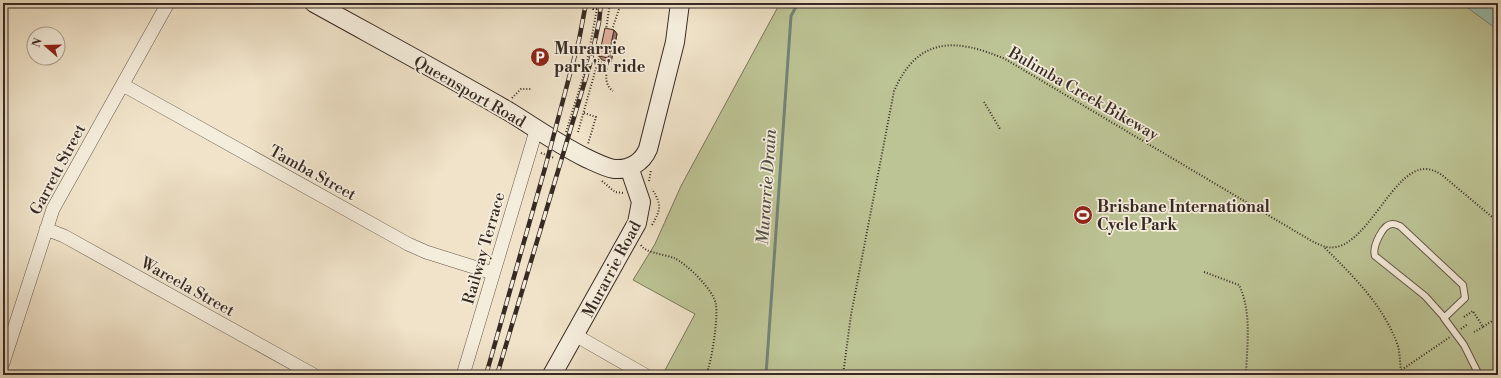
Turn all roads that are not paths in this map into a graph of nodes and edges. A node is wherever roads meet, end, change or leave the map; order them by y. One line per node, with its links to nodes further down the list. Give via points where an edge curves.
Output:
1 (168, 3): 4 (street, Garrett Street)
2 (314, 3): 5 (street, Queensport Road, via 506,110)
3 (680, 3): 6 (street, via 672,55 648,149 641,160)
4 (123, 85): 7 (street, Garrett Street, via 57,200); 8 (street, Tamba Street, via 408,244)
5 (536, 131): 6 (street, Queensport Road, via 604,166 617,169); 8 (street, Railway Terrace)
6 (629, 167): 10 (street, Murarrie Road, via 641,202 639,218)
7 (46, 229): 11 (street, Garrett Street); 12 (street, Wareela Street, via 64,236)
8 (493, 273): 13 (street, Railway Terrace)
9 (1444, 318): 9 (lane, via 1425,296 1375,256 1376,242 1388,225 1400,226 1463,285 1465,298); 16 (lane, via 1464,345)
10 (575, 335): 14 (street, Murarrie Road); 15 (street)
11 (3, 363)
12 (314, 375)
13 (463, 375)
14 (552, 375)
15 (646, 375)
16 (1479, 375)

